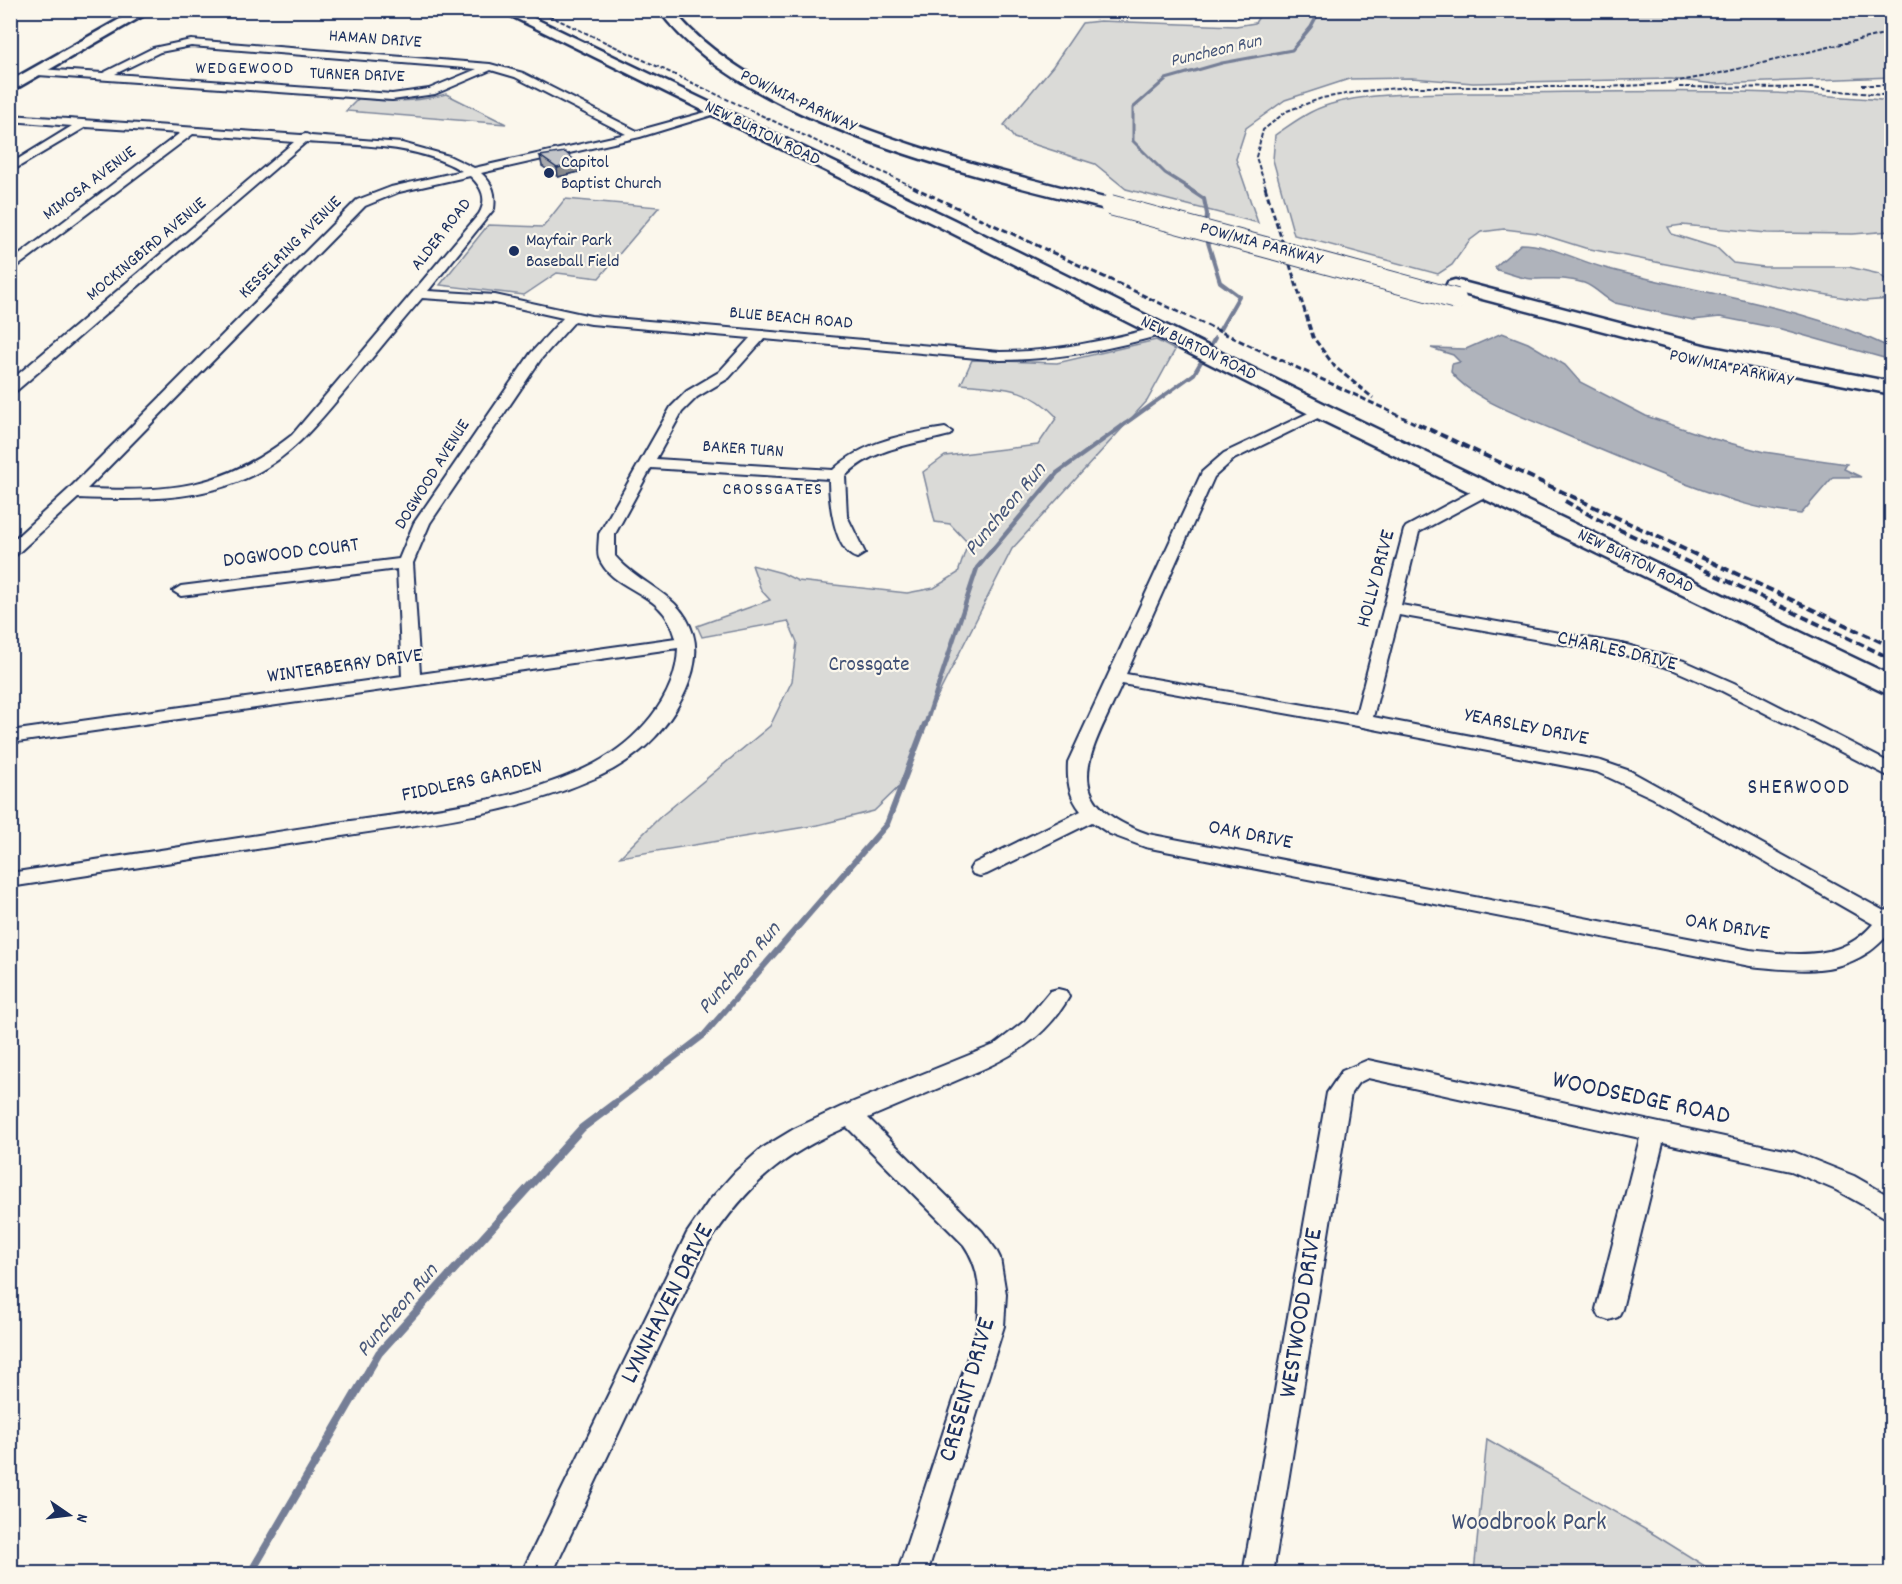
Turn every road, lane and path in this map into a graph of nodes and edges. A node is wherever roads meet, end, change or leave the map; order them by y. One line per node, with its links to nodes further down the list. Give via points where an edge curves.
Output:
1 (147, 10): 6 (main road)
2 (505, 10): 9 (main road, NEW BURTON ROAD)
3 (665, 10): 17 (main road, POW/MIA PARKWAY, via 698,46 741,77 828,119 967,167)
4 (700, 27): 17 (main road, POW/MIA PARKWAY, via 757,70 824,104 953,150)
5 (490, 67): 7 (street, TURNER DRIVE, via 443,88 404,96); 7 (street, HAMAN DRIVE, via 191,44 145,53); 13 (street, HAMAN DRIVE, via 519,75)
6 (38, 72): 7 (street, TURNER DRIVE); 8 (main road)
7 (104, 77)
8 (10, 88)
9 (717, 112): 13 (street, KESSELRING AVENUE); 22 (main road, NEW BURTON ROAD)
10 (10, 118): 11 (street, ALDER ROAD)
11 (84, 123): 12 (street, ALDER ROAD); 15 (street)
12 (192, 129): 14 (street, ALDER ROAD); 18 (street, MIMOSA AVENUE)
13 (636, 135): 16 (street, KESSELRING AVENUE)
14 (306, 137): 16 (street, ALDER ROAD, via 402,146 447,158); 25 (street, MOCKINGBIRD AVENUE)
15 (12, 166)
16 (471, 172): 20 (street, ALDER ROAD, via 485,184 488,209); 32 (street, KESSELRING AVENUE, via 386,191 361,203)
17 (1111, 199): 19 (main road, POW/MIA PARKWAY, bridge)
18 (10, 268)
19 (1456, 293): 24 (main road, POW/MIA PARKWAY, via 1706,352); 26 (main road, POW/MIA PARKWAY, via 1680,359)
20 (419, 294): 21 (street, BLUE BEACH ROAD, via 495,299); 32 (street, ALDER ROAD, via 297,438 258,468 204,488 166,494)
21 (571, 317): 23 (street, BLUE BEACH ROAD); 35 (street, DOGWOOD AVENUE, via 536,356 475,443 422,524)
22 (1159, 330): 23 (street, BLUE BEACH ROAD, via 1102,347 1021,356); 27 (main road, NEW BURTON ROAD)
23 (760, 335): 29 (street, FIDDLERS GARDEN, via 723,375 676,410)
24 (1892, 388)
25 (10, 389)
26 (1892, 401)
27 (1321, 411): 31 (main road, NEW BURTON ROAD); 39 (street, OAK DRIVE, via 1229,456 1207,475)
28 (945, 432): 30 (street, via 903,439 866,452)
29 (647, 463): 30 (street, BAKER TURN); 38 (street, FIDDLERS GARDEN, via 608,534 607,557 620,572 653,593 675,614)
30 (837, 476): 34 (street, via 837,512)
31 (1486, 490): 37 (street, HOLLY DRIVE, via 1412,530); 41 (main road, NEW BURTON ROAD)
32 (74, 493): 33 (street, KESSELRING AVENUE)
33 (10, 552)
34 (857, 553)
35 (405, 563): 36 (street, DOGWOOD COURT); 40 (street, DOGWOOD AVENUE)
36 (181, 591)
37 (1392, 609): 42 (street, HOLLY DRIVE); 44 (street, CHARLES DRIVE, via 1627,650 1678,665)
38 (686, 642): 40 (street, WINTERBERRY DRIVE); 47 (street, FIDDLERS GARDEN, via 682,685 653,727 604,766 551,789 479,808)
39 (1116, 678): 42 (street, YEARSLEY DRIVE); 45 (street, OAK DRIVE, via 1078,762 1075,778 1079,793)
40 (411, 681): 43 (street, WINTERBERRY DRIVE)
41 (1892, 686)
42 (1362, 721): 48 (street, YEARSLEY DRIVE, via 1566,759 1623,775)
43 (10, 737)
44 (1892, 772)
45 (1094, 813): 46 (street); 48 (street, OAK DRIVE, via 1110,826 1145,840 1750,958 1789,962 1844,958 1863,947)
46 (980, 869)
47 (10, 879)
48 (1890, 921)
49 (1058, 998): 51 (street, LYNNHAVEN DRIVE, via 1022,1040 966,1068)
50 (1368, 1069): 52 (street, WOODSEDGE ROAD); 57 (street, WESTWOOD DRIVE, via 1354,1072 1344,1080 1339,1093)
51 (849, 1114): 55 (street, LYNNHAVEN DRIVE, via 770,1156 718,1208 696,1240); 56 (street, CRESENT DRIVE, via 974,1238 987,1258 993,1294 991,1326)
52 (1654, 1131): 53 (street, WOODSEDGE ROAD, via 1794,1162 1834,1177); 54 (street)
53 (1892, 1211)
54 (1609, 1309)
55 (536, 1574)
56 (912, 1574)
57 (1258, 1574)

